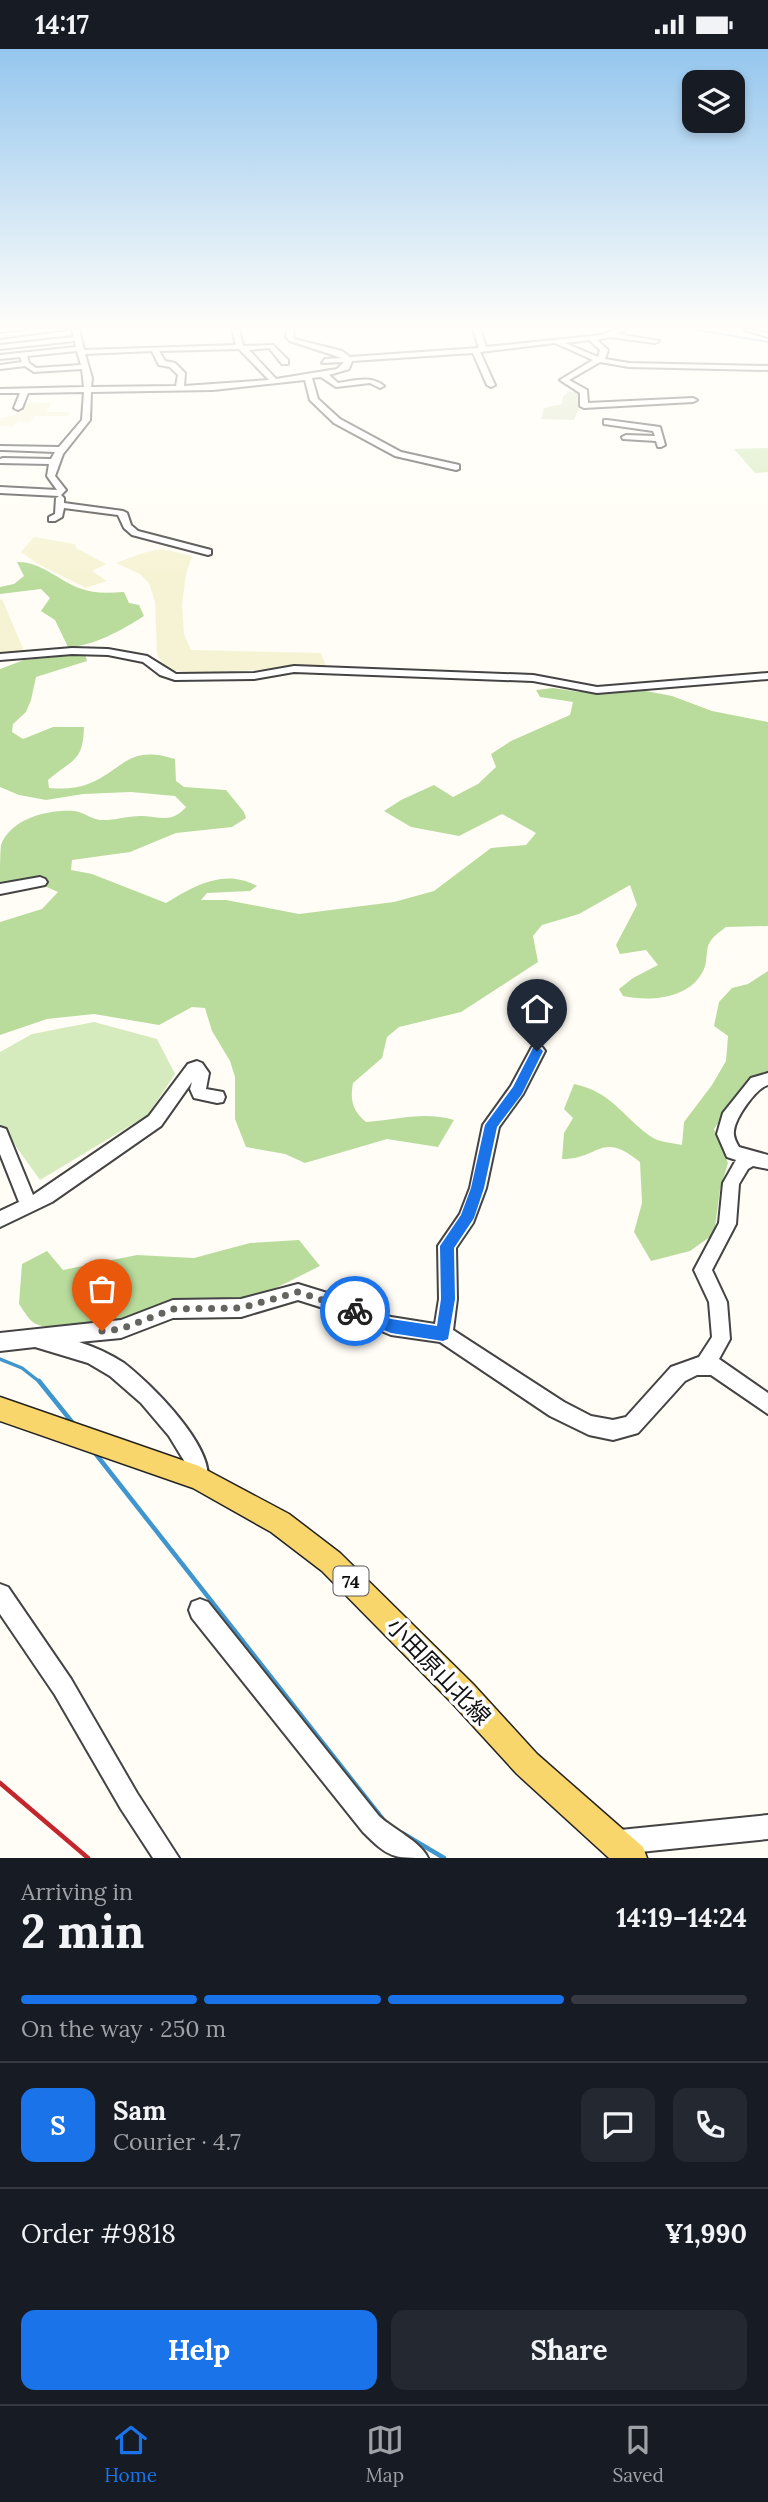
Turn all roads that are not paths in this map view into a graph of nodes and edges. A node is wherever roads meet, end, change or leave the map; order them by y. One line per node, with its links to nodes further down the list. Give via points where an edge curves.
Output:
1 (86, 413): 8 (street)
2 (329, 413): 11 (street, via 398,454)
3 (607, 422): 4 (street)
4 (626, 426): 5 (street); 5 (street, via 657,429 660,442)
5 (626, 437): 6 (street)
6 (627, 447)
7 (3, 448): 8 (street)
8 (63, 450): 10 (street)
9 (3, 461): 10 (street)
10 (54, 462): 13 (street, via 51,476 61,487)
11 (456, 467)
12 (0, 490): 13 (street)
13 (60, 493): 14 (street)
14 (60, 505): 15 (street, via 59,515); 16 (street, via 120,513 135,533)
15 (52, 519)
16 (208, 552)
17 (0, 657): 18 (street, via 106,651 148,659 163,674 175,677 254,676 307,669 533,678 597,690)
18 (768, 676)
19 (40, 882): 20 (street)
20 (0, 889)
21 (537, 1051): 28 (street, via 517,1090 491,1125 478,1188 467,1218 447,1246)
22 (768, 1079): 25 (street, via 756,1082 729,1118 725,1134 733,1152)
23 (217, 1097): 26 (street, via 200,1094 201,1073 193,1068 155,1121)
24 (0, 1134): 26 (street)
25 (760, 1160): 31 (street, via 742,1164 731,1183 727,1224 703,1270 718,1302 721,1339)
26 (29, 1206): 27 (street)
27 (0, 1219)
28 (443, 1334): 29 (street, via 391,1326 298,1292 241,1308 173,1309 121,1329); 31 (street, via 557,1409 589,1425 613,1430 631,1426 678,1374)
29 (37, 1339): 30 (street); 34 (street, via 102,1359 132,1380 176,1431 198,1464)
30 (0, 1342)
31 (704, 1365): 32 (street, via 713,1366)
32 (768, 1404)
33 (0, 1409): 34 (main road, 小田原山北線 / 74)
34 (199, 1478): 38 (main road, 小田原山北線 / 74, via 279,1523 331,1562 527,1764)
35 (0, 1595): 39 (street, via 63,1687)
36 (200, 1611): 40 (street, via 371,1824)
37 (768, 1827): 38 (street, via 711,1831)
38 (623, 1850)
39 (167, 1858)
40 (416, 1858)

